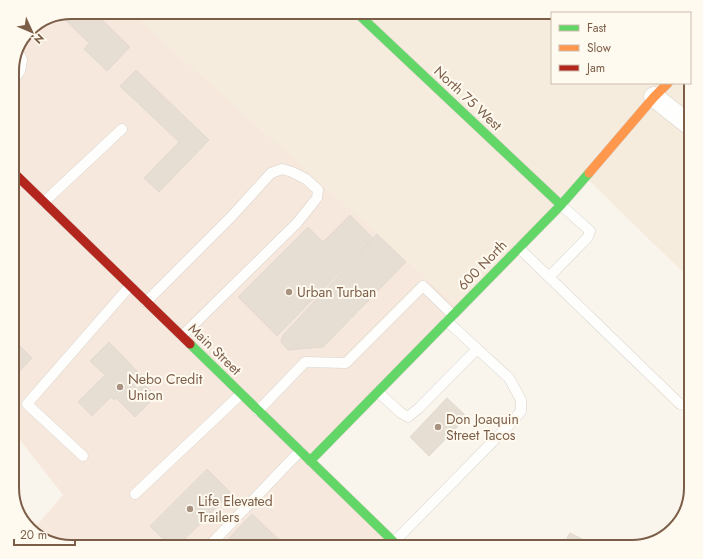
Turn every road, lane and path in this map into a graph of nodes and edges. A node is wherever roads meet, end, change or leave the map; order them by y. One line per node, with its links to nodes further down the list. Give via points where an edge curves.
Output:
1 (363, 19): 9 (street, North 75 West)
2 (21, 58): 3 (lane)
3 (19, 72)
4 (661, 90): 5 (street); 9 (street, 600 North)
5 (684, 118)
6 (122, 129): 8 (lane)
7 (19, 181): 8 (street, Main Street)
8 (44, 202): 12 (street, Main Street)
9 (561, 205): 10 (street, 600 North); 11 (lane, via 590,231 588,237)
10 (519, 248): 11 (lane); 14 (street, 600 North)
11 (549, 277): 19 (lane, via 680,404)
12 (130, 286): 13 (street, Main Street); 22 (lane, via 26,404)
13 (146, 302): 15 (street, Main Street); 15 (lane, via 271,173 282,169 292,172 306,179 318,190 317,198 297,223)
14 (450, 318): 16 (lane); 17 (street, 600 North); 20 (lane, via 423,286 346,363 305,362)
15 (182, 336): 18 (street, Main Street)
16 (477, 349): 17 (lane, via 408,417 401,414); 27 (lane, via 509,378 521,400 521,411)
17 (378, 392): 23 (street, 600 North)
18 (241, 394): 20 (street, Main Street); 24 (lane)
19 (684, 405)
20 (258, 411): 21 (street, Main Street)
21 (300, 451): 23 (street, Main Street); 25 (lane)
22 (83, 456)
23 (310, 461): 26 (street, Main Street)
24 (134, 494)
25 (215, 540)
26 (392, 540)
27 (400, 540)

